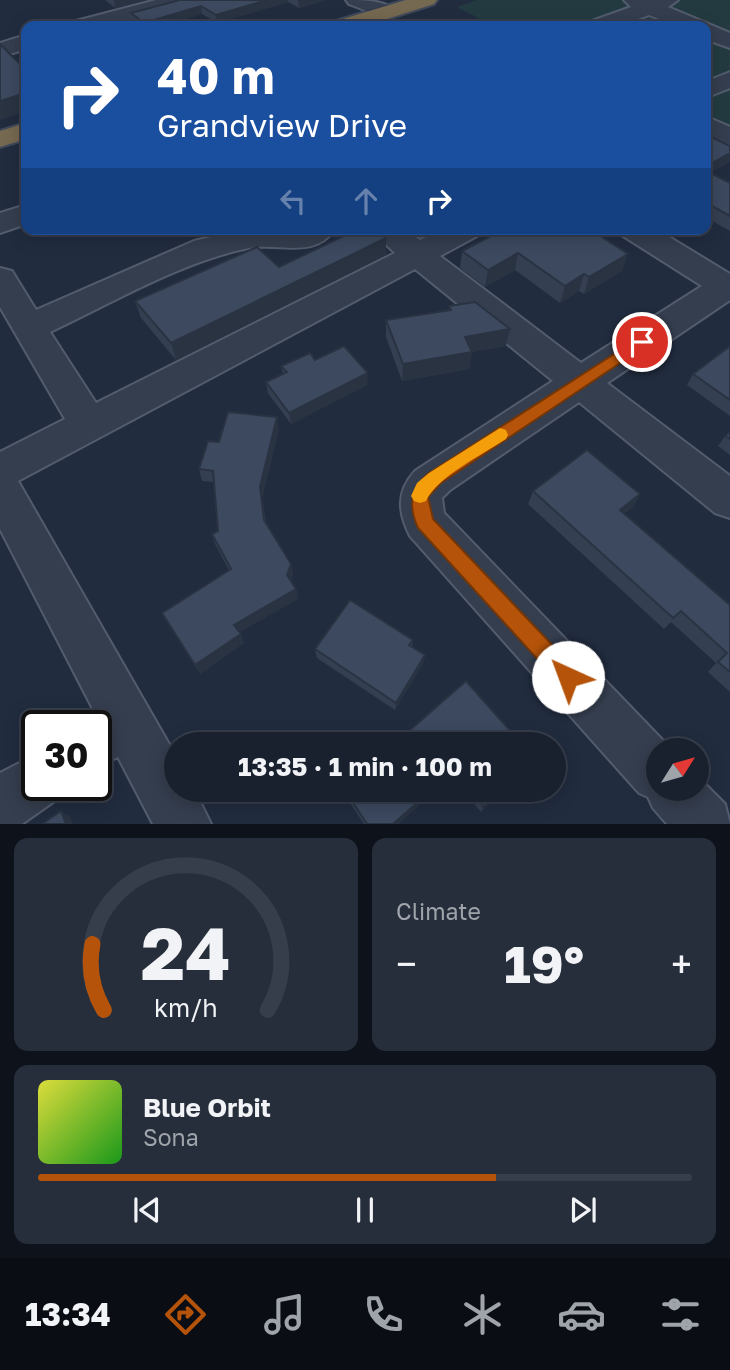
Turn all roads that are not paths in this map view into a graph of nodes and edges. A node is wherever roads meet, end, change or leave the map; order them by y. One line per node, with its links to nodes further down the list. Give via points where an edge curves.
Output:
1 (356, 0): 4 (street)
2 (427, 0): 4 (highway)
3 (650, 2): 8 (street); 9 (street)
4 (400, 6): 7 (highway)
5 (181, 12): 6 (street)
6 (119, 21)
7 (358, 21)
8 (610, 21)
9 (686, 21)
10 (711, 33): 11 (street)
11 (730, 41)
12 (21, 44): 13 (street)
13 (0, 50)
14 (730, 79): 15 (street)
15 (711, 88)
16 (711, 127): 18 (street)
17 (21, 133): 19 (highway)
18 (730, 137)
19 (0, 139)
20 (21, 216): 21 (street)
21 (0, 224)
22 (307, 235): 26 (street, via 297,240)
23 (393, 235): 27 (street)
24 (455, 235): 27 (street)
25 (644, 235): 29 (street)
26 (197, 239): 30 (street)
27 (419, 254): 31 (street); 32 (street)
28 (0, 279): 30 (street)
29 (728, 288): 31 (street)
30 (30, 327): 32 (street)
31 (579, 383): 35 (street); 39 (street, via 435,478 423,488 419,507 425,523)
32 (89, 425): 33 (street)
33 (0, 471)
34 (0, 488): 36 (street)
35 (730, 500)
36 (101, 710)
37 (112, 732): 41 (street)
38 (21, 792): 40 (street)
39 (677, 803)
40 (0, 806)
41 (183, 824)

